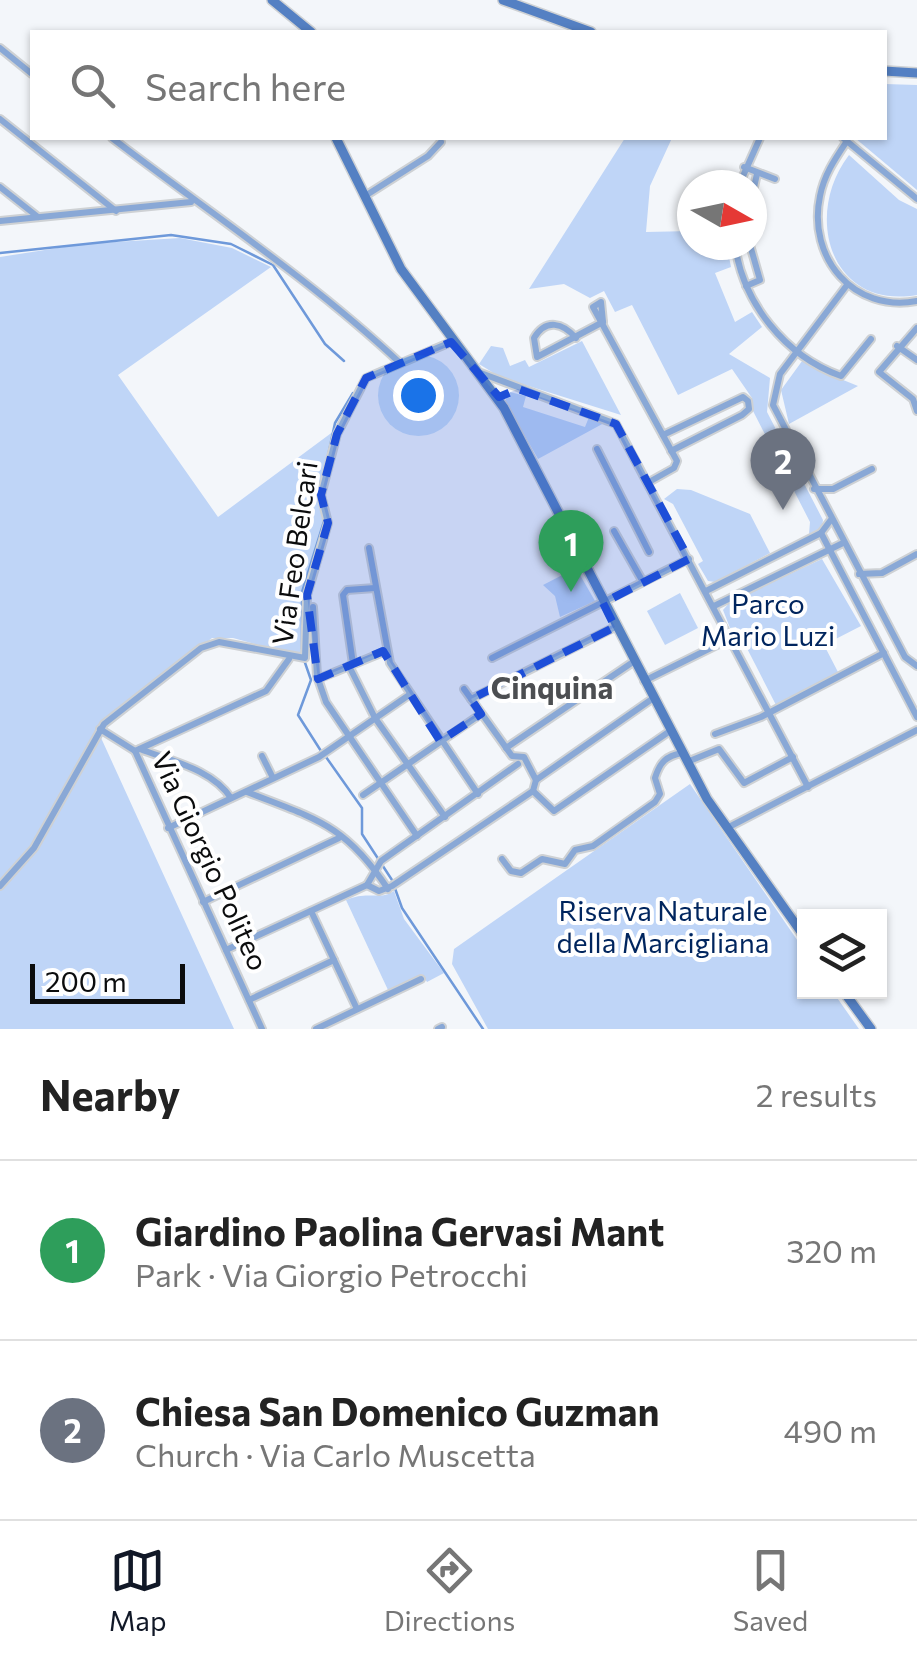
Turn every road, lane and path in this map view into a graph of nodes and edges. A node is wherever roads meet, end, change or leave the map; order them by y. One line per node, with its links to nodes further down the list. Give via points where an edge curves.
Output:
1 (272, 0): 3 (street)
2 (503, 0): 4 (street)
3 (308, 30)
4 (586, 30)
5 (0, 48): 7 (street)
6 (887, 71): 8 (street)
7 (30, 72)
8 (917, 72)
9 (0, 119): 25 (street)
10 (114, 140): 24 (street)
11 (337, 140): 22 (street)
12 (759, 140): 16 (street)
13 (844, 140): 30 (street, via 826,177 818,216 825,254)
14 (846, 140): 23 (street)
15 (441, 142): 22 (street)
16 (744, 167): 17 (street); 18 (street)
17 (743, 170)
18 (750, 170)
19 (767, 177): 20 (street)
20 (774, 179)
21 (0, 187): 26 (street)
22 (364, 196): 36 (street, via 401,269)
23 (917, 198)
24 (192, 202): 25 (street); 40 (street, via 284,262)
25 (116, 211): 26 (street)
26 (39, 218): 27 (street)
27 (0, 221)
28 (738, 260): 31 (street)
29 (754, 260): 31 (street, via 760,280)
30 (847, 285): 32 (street, via 880,301); 38 (street)
31 (746, 286): 38 (street, via 772,328)
32 (917, 301)
33 (917, 328): 37 (street)
34 (576, 338): 34 (street, via 568,328 544,326 534,338 537,358); 45 (street, via 602,322)
35 (870, 339): 38 (street, via 841,376)
36 (451, 342): 40 (street, Via Feo Belcari); 41 (street)
37 (897, 346): 39 (street); 44 (street, via 879,372 913,399)
38 (797, 352): 50 (street, via 774,388 773,405)
39 (917, 360)
40 (400, 363): 74 (street, Via Feo Belcari, via 364,380 334,442 321,495 328,523 306,594)
41 (477, 372): 42 (street); 43 (street)
42 (518, 389): 43 (street, via 504,393); 49 (street, via 616,424)
43 (504, 408): 69 (street)
44 (917, 411)
45 (663, 435): 47 (street); 47 (street, via 728,402 748,400 742,415)
46 (597, 449): 59 (street)
47 (671, 451): 49 (street, via 676,465)
48 (872, 469): 50 (street, via 833,489)
49 (649, 482): 61 (street)
50 (814, 489): 51 (street)
51 (830, 520): 53 (street); 54 (street)
52 (614, 531): 65 (street)
53 (820, 533): 54 (street); 57 (street); 58 (street)
54 (838, 534): 55 (street); 57 (street)
55 (843, 543): 57 (street); 64 (street)
56 (369, 548): 67 (street)
57 (828, 548): 62 (street); 76 (street)
58 (788, 550): 62 (street); 63 (street)
59 (649, 552)
60 (917, 554): 64 (street, via 882,572)
61 (689, 559): 65 (street); 68 (street)
62 (794, 564): 66 (street)
63 (754, 568): 66 (street); 68 (street)
64 (859, 574): 81 (street, via 904,657)
65 (643, 582): 69 (street)
66 (760, 582): 70 (street)
67 (376, 588): 75 (street); 80 (street, via 343,594)
68 (706, 592): 70 (street)
69 (602, 602): 72 (street); 78 (street)
70 (714, 606): 73 (street)
71 (312, 608): 74 (street)
72 (615, 627): 79 (street); 87 (street)
73 (731, 638): 83 (street); 88 (street)
74 (311, 648): 77 (street, Via Feo Belcari, via 303,660); 82 (street)
75 (386, 651): 80 (street); 85 (street)
76 (884, 653): 88 (street); 90 (street)
77 (289, 658): 92 (street, Via Feo Belcari, via 228,643 206,645); 99 (street, via 266,691)
78 (492, 658)
79 (633, 662): 83 (street); 98 (street)
80 (351, 665): 82 (street); 91 (street)
81 (917, 666)
82 (318, 679): 96 (street)
83 (643, 681): 86 (street)
84 (464, 689): 87 (street)
85 (408, 695): 91 (street); 97 (street)
86 (652, 698): 94 (street); 106 (street)
87 (471, 699): 89 (street)
88 (770, 712): 95 (street); 101 (street)
89 (481, 714): 97 (street); 98 (street)
90 (917, 717)
91 (375, 718): 96 (street); 104 (street)
92 (100, 729): 99 (street, Via Giorgio Politeo); 121 (street, via 34,848)
93 (917, 730): 108 (street)
94 (670, 732): 102 (street); 110 (street, via 554,811)
95 (715, 734)
96 (346, 737): 105 (street); 107 (street)
97 (440, 742): 104 (street); 111 (street)
98 (506, 748): 103 (street)
99 (137, 750): 113 (street, via 195,770); 115 (street, Via Giorgio Politeo)
100 (262, 756): 105 (street)
101 (793, 757): 102 (street, via 744,783 719,749); 108 (street)
102 (684, 758): 116 (street); 119 (street, via 667,758 660,766 655,802 593,846 575,850 567,862 542,859 521,873)
103 (519, 762): 106 (street); 111 (street)
104 (408, 764): 107 (street); 114 (street)
105 (273, 778): 109 (street)
106 (536, 780): 110 (street)
107 (380, 784): 112 (street); 117 (street)
108 (808, 787): 116 (street)
109 (246, 791): 113 (street); 118 (street, via 329,823)
110 (533, 791): 123 (street)
111 (478, 794): 114 (street)
112 (364, 795)
113 (231, 798): 115 (street)
114 (445, 816): 117 (street)
115 (168, 828): 124 (street, Via Giorgio Politeo)
116 (727, 828): 126 (street)
117 (417, 836): 120 (street)
118 (339, 838): 120 (street, via 360,849); 124 (street)
119 (502, 859)
120 (375, 870): 122 (street); 123 (street)
121 (0, 886)
122 (367, 886): 123 (street); 125 (street)
123 (393, 886)
124 (203, 902): 127 (street, Via Giorgio Politeo)
125 (311, 911): 127 (street); 128 (street)
126 (797, 926)
127 (226, 950): 131 (street, Via Giorgio Politeo)
128 (334, 960): 131 (street); 132 (street)
129 (422, 979): 132 (street)
130 (849, 999): 135 (street)
131 (249, 1000): 133 (street, Via Giorgio Politeo)
132 (357, 1009): 134 (street)
133 (262, 1029)
134 (316, 1029)
135 (872, 1029)

